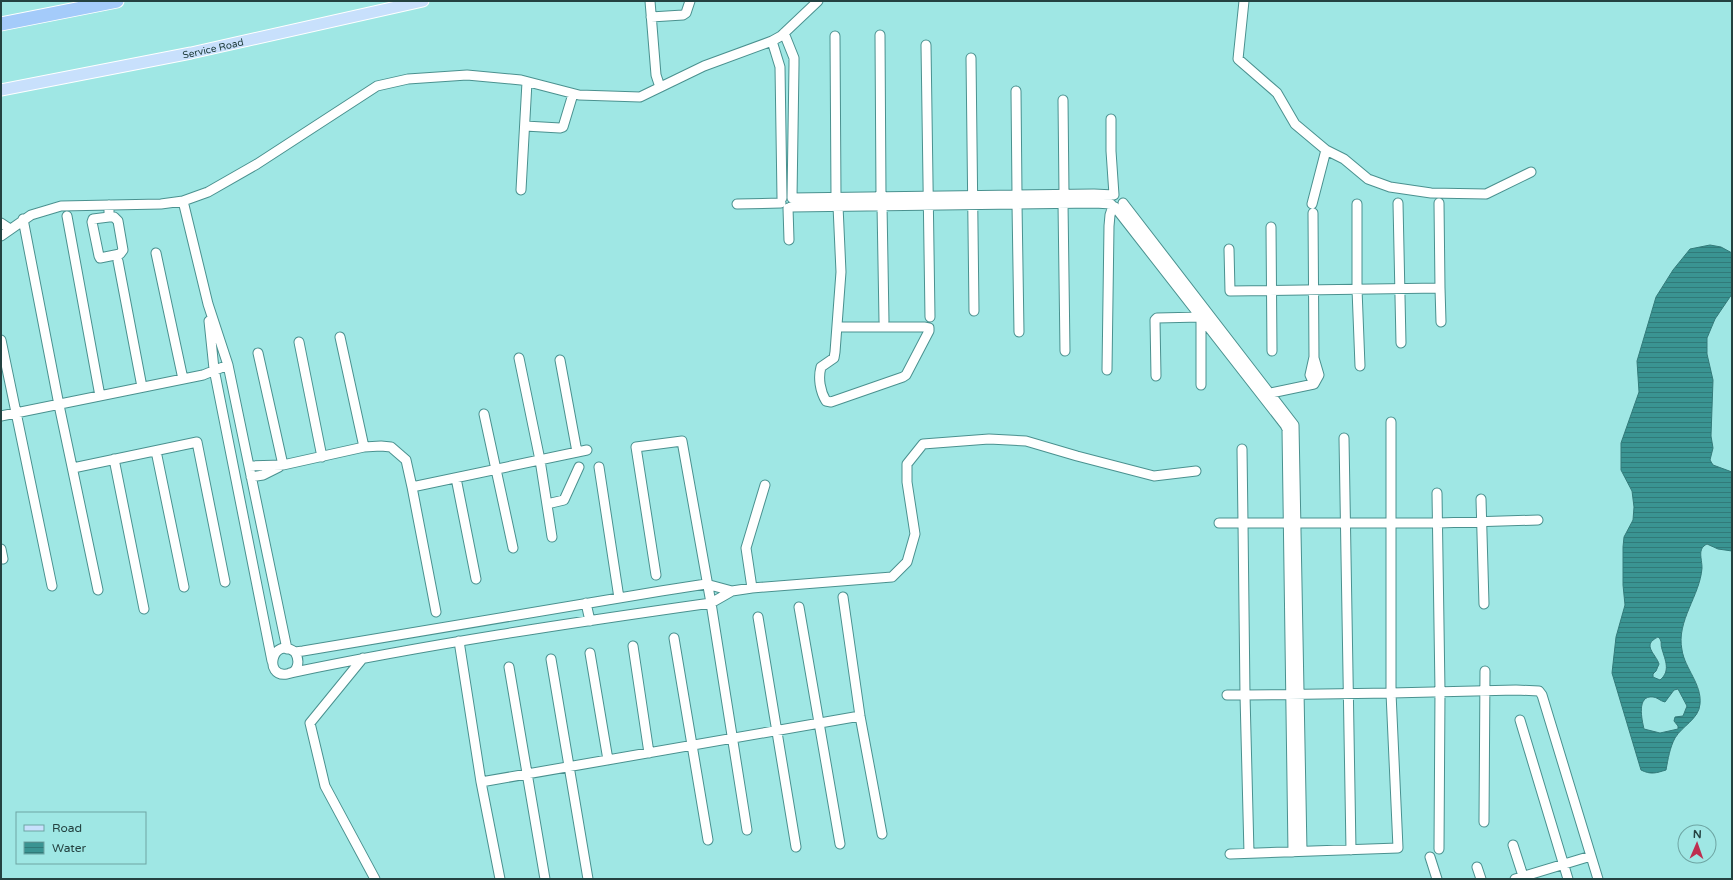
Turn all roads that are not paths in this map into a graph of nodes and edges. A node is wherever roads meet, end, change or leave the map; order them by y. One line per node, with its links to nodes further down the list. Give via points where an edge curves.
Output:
1 (117, 1): 8 (highway)
2 (423, 1): 17 (main road, Service Road, via 191,53)
3 (650, 1): 7 (street)
4 (690, 1): 7 (street, via 683,15)
5 (818, 1): 9 (street)
6 (1244, 1): 23 (street, via 1238,59 1277,93 1295,124)
7 (651, 17): 16 (street, via 656,76)
8 (1, 24)
9 (784, 33): 12 (street); 33 (street, via 794,58)
10 (880, 34): 31 (street)
11 (835, 36): 32 (street)
12 (772, 41): 16 (street, via 704,66); 33 (street, via 780,67)
13 (926, 45): 28 (street)
14 (971, 58): 29 (street)
15 (527, 82): 19 (street); 22 (street); 30 (street, via 467,75 408,79 377,86 220,187)
16 (660, 88): 19 (street, via 640,97)
17 (1, 90)
18 (1016, 91): 26 (street)
19 (573, 94): 22 (street, via 563,127)
20 (1063, 100): 27 (street)
21 (1111, 119): 34 (street)
22 (524, 126): 25 (street)
23 (1326, 150): 24 (street, via 1344,158 1368,179 1390,187 1431,193 1486,194); 53 (street, via 1313,209)
24 (1531, 172)
25 (521, 190)
26 (1017, 199): 27 (street); 29 (street); 63 (street)
27 (1064, 199): 34 (street); 69 (street)
28 (928, 200): 29 (street); 31 (street); 58 (street)
29 (972, 200): 57 (street)
30 (183, 201): 39 (street); 56 (street)
31 (882, 201): 32 (street); 60 (street)
32 (837, 202): 33 (street); 62 (street, via 841,272)
33 (787, 203): 37 (street); 47 (street)
34 (1115, 203): 59 (street); 76 (street, via 1109,226); 81 (street)
35 (1398, 203): 51 (street)
36 (1439, 203): 52 (street)
37 (737, 204)
38 (1357, 204): 54 (street)
39 (109, 205): 41 (street); 42 (street, via 61,206)
40 (67, 216): 82 (street)
41 (110, 217): 41 (street, via 118,221 123,250 120,254 100,258 92,222 93,219)
42 (23, 220): 45 (street); 83 (street)
43 (1, 222): 45 (street)
44 (1271, 227): 55 (street)
45 (10, 229): 46 (street)
46 (1, 236)
47 (789, 240)
48 (1229, 249): 55 (street, via 1230,291)
49 (156, 253): 78 (street)
50 (118, 261): 80 (street)
51 (1400, 288): 52 (street); 54 (street); 67 (street)
52 (1440, 288): 61 (street)
53 (1314, 289): 54 (street); 55 (street); 81 (street, via 1314,357 1310,375 1314,384)
54 (1357, 289): 74 (street)
55 (1271, 290): 68 (street)
56 (208, 304): 73 (street); 75 (street)
57 (974, 311)
58 (930, 317)
59 (1201, 317): 77 (street, via 1155,320); 79 (street); 117 (street, via 1285,425 1288,434)
60 (884, 321)
61 (1441, 322)
62 (838, 327): 62 (street, via 927,327 929,331 906,375 828,402 821,391 820,371 821,367 834,358)
63 (1019, 332)
64 (340, 337): 89 (street)
65 (1, 340): 84 (street)
66 (299, 342): 94 (street)
67 (1401, 344)
68 (1272, 351)
69 (1065, 352)
70 (258, 353): 97 (street)
71 (519, 358): 96 (street)
72 (560, 360): 93 (street)
73 (228, 365): 75 (street); 102 (street)
74 (1360, 366)
75 (214, 369): 78 (street, via 203,375); 104 (street)
76 (1107, 370)
77 (1156, 376)
78 (183, 379): 80 (street)
79 (1201, 385)
80 (142, 387): 82 (street)
81 (1271, 393): 117 (street, via 1294,425)
82 (100, 396): 83 (street)
83 (59, 405): 84 (street); 100 (street)
84 (16, 413): 86 (street); 129 (street)
85 (484, 414): 101 (street)
86 (1, 416)
87 (1391, 422): 113 (street)
88 (1344, 438): 112 (street)
89 (364, 447): 94 (street); 107 (street, via 391,447 401,454 406,460)
90 (1242, 449): 116 (street)
91 (587, 450): 93 (street)
92 (156, 451): 95 (street); 127 (street, via 197,442); 130 (street)
93 (577, 452): 96 (street)
94 (322, 456): 97 (street)
95 (114, 459): 100 (street); 140 (street)
96 (540, 460): 101 (street); 110 (street)
97 (284, 465): 102 (street)
98 (579, 467): 110 (street, via 564,500)
99 (599, 467): 135 (street)
100 (73, 468): 132 (street)
101 (497, 469): 105 (street); 120 (street)
102 (250, 471): 104 (street); 123 (street)
103 (1196, 471): 131 (street, via 1154,476 1026,441 989,439 923,444 907,464 907,482 915,534 907,562 892,577)
104 (234, 472): 124 (street)
105 (456, 478): 107 (street); 126 (street)
106 (765, 485): 131 (street, via 746,548)
107 (412, 487): 141 (street)
108 (1437, 493): 114 (street)
109 (1481, 499): 115 (street)
110 (547, 504): 119 (street)
111 (1538, 520): 115 (street)
112 (1346, 522): 113 (street); 117 (street); 157 (street)
113 (1392, 522): 114 (street); 158 (street)
114 (1438, 522): 115 (street); 156 (street)
115 (1482, 522): 138 (street)
116 (1243, 523): 117 (street); 118 (street); 160 (street)
117 (1293, 523): 161 (street)
118 (1219, 524)
119 (552, 537)
120 (513, 548)
121 (1, 549): 122 (street)
122 (1, 559)
123 (269, 559): 124 (street); 147 (street)
124 (253, 562): 151 (street)
125 (656, 575): 128 (street, via 636,447 682,441)
126 (476, 579)
127 (225, 582)
128 (706, 584): 133 (street); 135 (street); 137 (street)
129 (52, 586)
130 (184, 587)
131 (752, 588): 133 (street)
132 (98, 590)
133 (732, 591): 137 (street)
134 (843, 597): 162 (street)
135 (618, 598): 136 (street)
136 (586, 603): 143 (street); 147 (street)
137 (711, 603): 143 (street); 166 (street)
138 (1484, 604)
139 (799, 606): 164 (street)
140 (144, 609)
141 (436, 612)
142 (758, 617): 165 (street)
143 (590, 621): 145 (street)
144 (674, 638): 167 (street)
145 (459, 641): 149 (street); 172 (street)
146 (633, 646): 168 (street)
147 (291, 650): 151 (street, via 283,649 275,653); 154 (street, via 297,656 298,664)
148 (590, 653): 169 (street)
149 (363, 658): 154 (street); 190 (street, via 310,723 326,786)
150 (551, 659): 170 (street)
151 (272, 661): 154 (street, via 278,672)
152 (508, 667): 171 (street)
153 (1485, 671): 155 (street)
154 (290, 673)
155 (1485, 690): 156 (street); 173 (street); 185 (street, via 1528,690 1539,691 1542,695)
156 (1440, 691): 158 (street); 180 (street)
157 (1349, 693): 158 (street); 161 (street); 181 (street)
158 (1391, 693): 181 (street, via 1398,848)
159 (1227, 695): 160 (street)
160 (1245, 695): 161 (street); 183 (street)
161 (1296, 695): 182 (street)
162 (860, 716): 164 (street); 175 (street)
163 (1520, 720): 187 (street)
164 (818, 723): 165 (street); 177 (street)
165 (778, 731): 166 (street); 179 (street)
166 (732, 739): 167 (street); 174 (street)
167 (692, 746): 168 (street); 176 (street)
168 (650, 753): 169 (street)
169 (608, 760): 170 (street)
170 (570, 767): 171 (street); 193 (street)
171 (526, 774): 172 (street); 192 (street)
172 (481, 782): 191 (street)
173 (1484, 822)
174 (747, 830)
175 (882, 834)
176 (708, 840)
177 (840, 844)
178 (1513, 845): 189 (street)
179 (796, 847)
180 (1439, 849)
181 (1351, 850): 182 (street)
182 (1298, 852): 183 (street)
183 (1249, 853): 184 (street)
184 (1230, 854)
185 (1591, 856): 187 (street); 197 (street)
186 (1430, 857): 194 (street)
187 (1563, 864): 189 (street); 196 (street)
188 (1477, 867): 195 (street)
189 (1521, 878)
190 (375, 879)
191 (500, 879)
192 (545, 879)
193 (588, 879)
194 (1437, 879)
195 (1481, 879)
196 (1568, 879)
197 (1598, 879)

